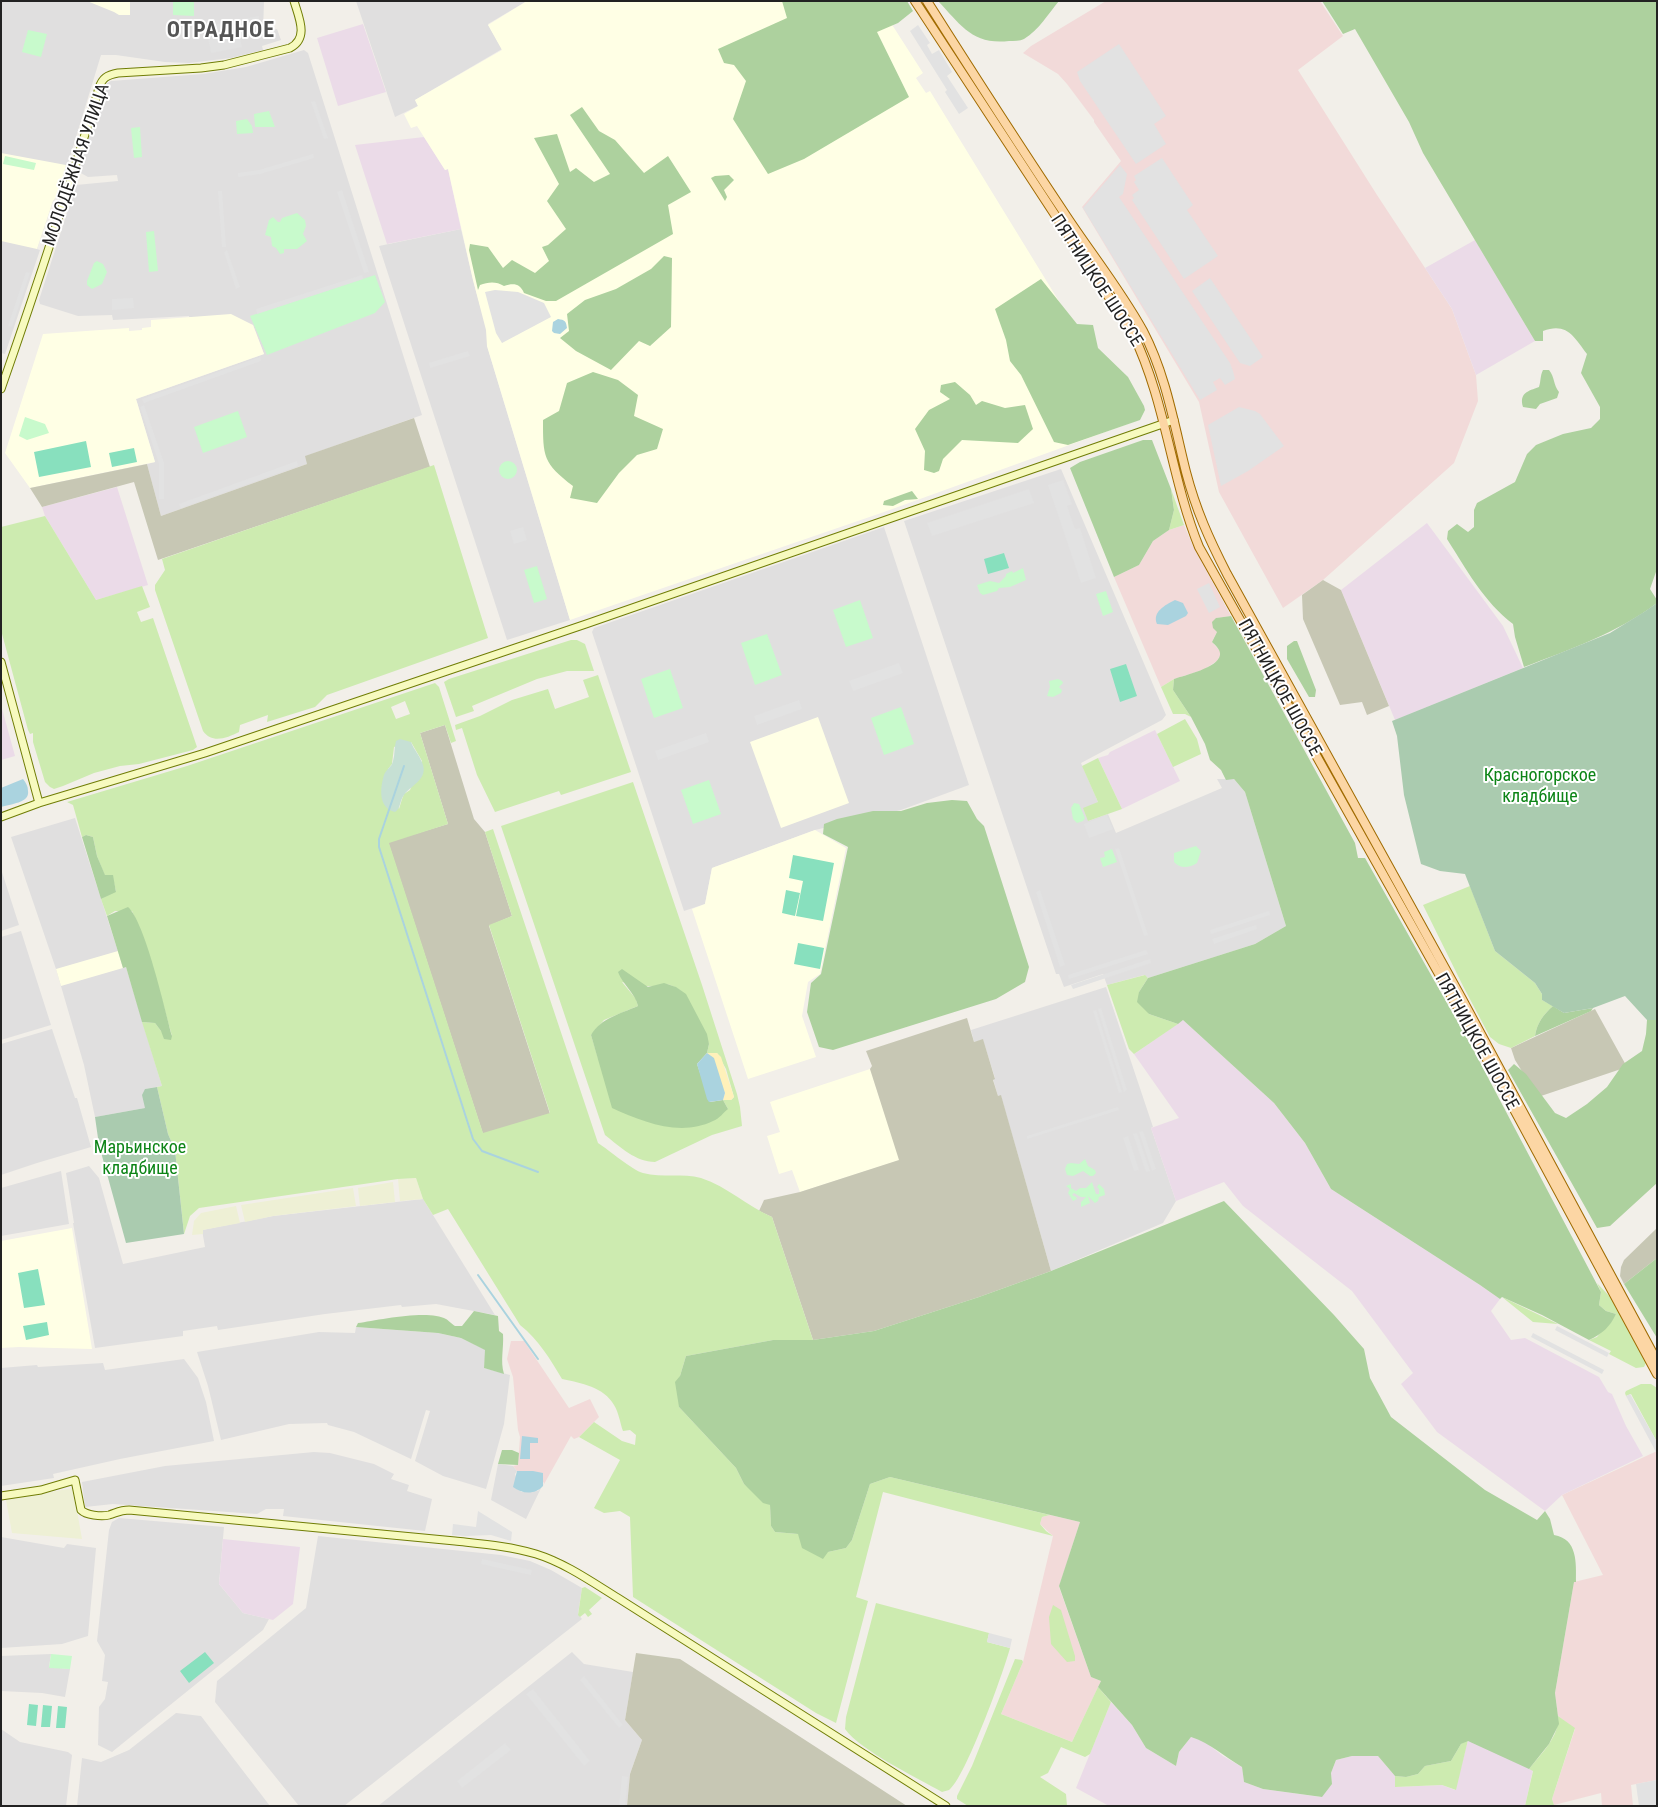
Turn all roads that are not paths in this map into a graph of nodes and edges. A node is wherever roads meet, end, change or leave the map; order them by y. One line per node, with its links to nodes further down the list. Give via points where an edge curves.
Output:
1 (294, 1): 4 (street, МОЛОДЁЖНАЯ УЛИЦА, via 302,28 301,36 290,48 201,68 118,73 103,79)
2 (915, 1): 6 (main road, ПЯТНИЦКОЕ ШОССЕ, via 1133,334 1151,377)
3 (927, 1): 5 (main road, ПЯТНИЦКОЕ ШОССЕ, via 1130,310 1152,351)
4 (1, 389)
5 (1174, 420): 6 (street); 10 (main road, ПЯТНИЦКОЕ ШОССЕ, via 1205,532)
6 (1164, 423): 8 (street, via 374,696 205,753); 11 (main road, ПЯТНИЦКОЕ ШОССЕ, via 1179,490 1199,547 1489,1064)
7 (1, 662): 8 (street)
8 (39, 803): 9 (street)
9 (1, 817)
10 (1657, 1361)
11 (1657, 1374)
12 (1, 1496): 13 (street, via 41,1490 75,1480 81,1510 95,1515 110,1515 121,1510 138,1511 521,1550 580,1575 624,1601)
13 (946, 1806)

